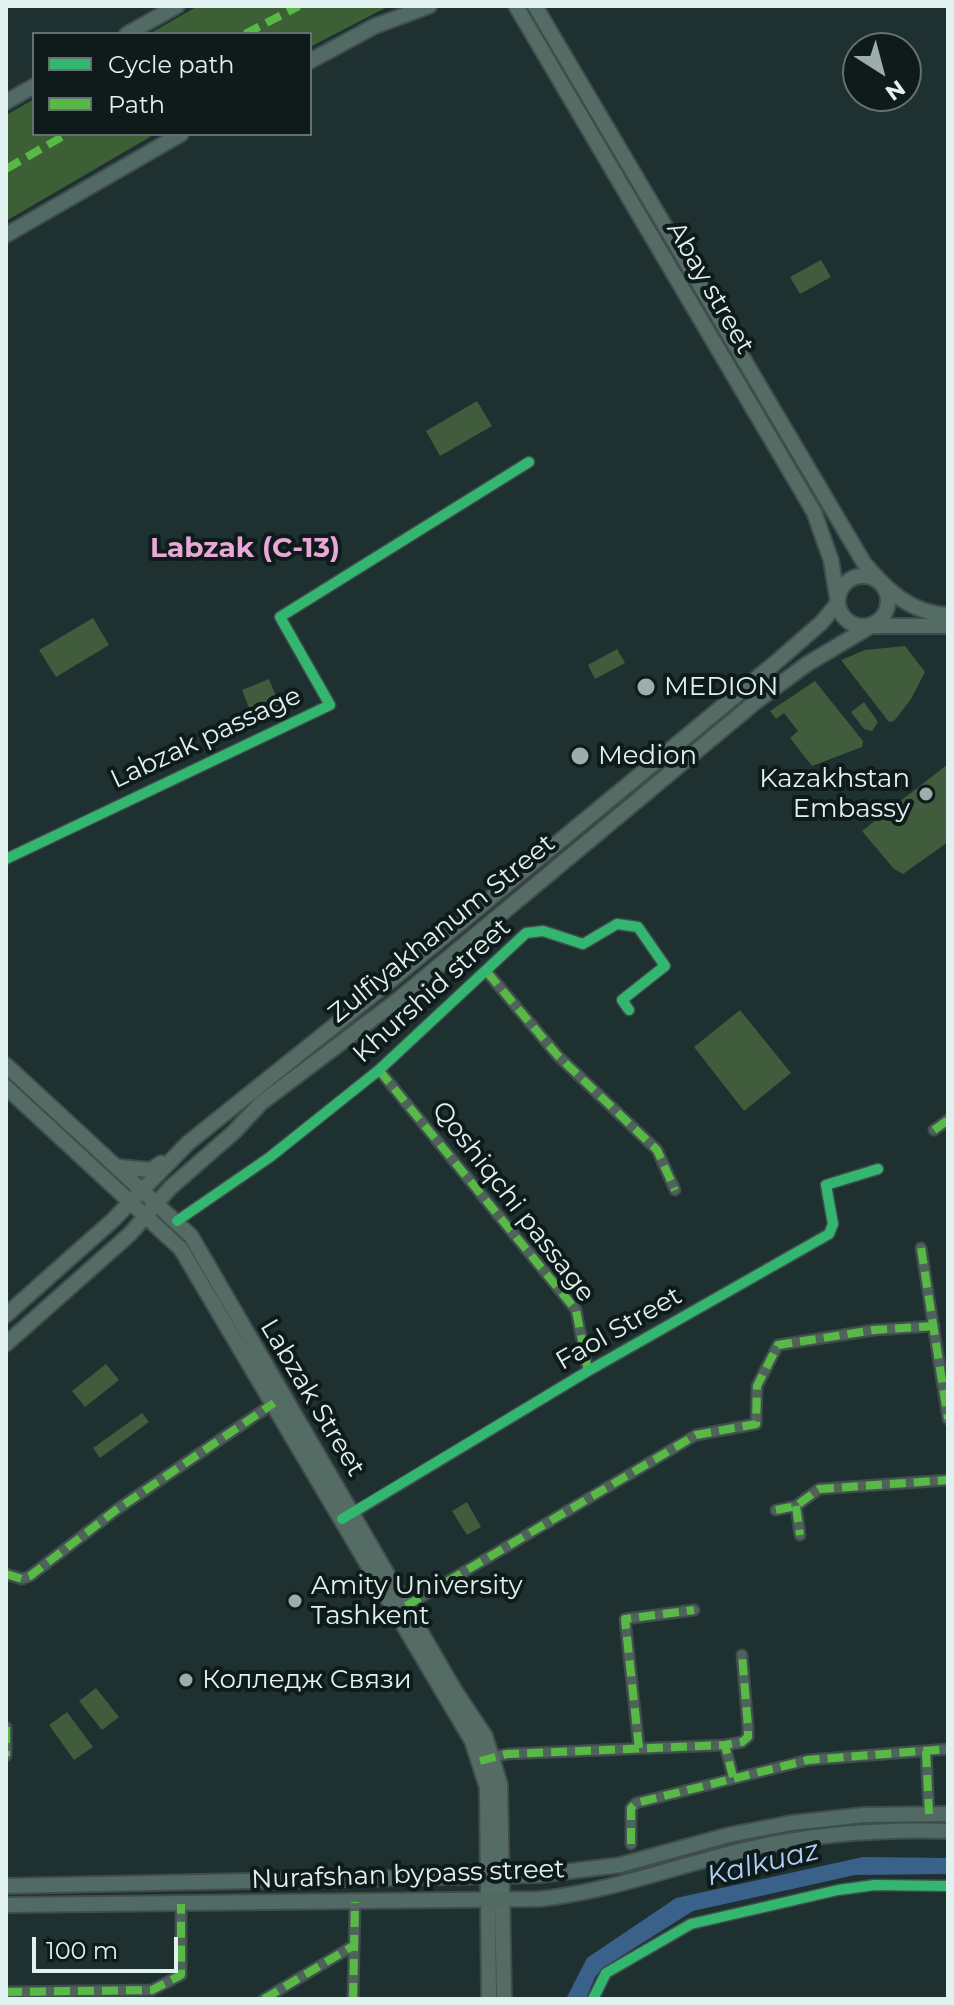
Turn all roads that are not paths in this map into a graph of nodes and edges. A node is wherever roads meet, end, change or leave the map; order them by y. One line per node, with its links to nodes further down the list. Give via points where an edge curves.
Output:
1 (177, 6): 5 (main road)
2 (429, 6): 6 (main road, via 375,26)
3 (516, 6): 12 (main road, Abay street)
4 (535, 6): 11 (main road, Abay street)
5 (131, 32)
6 (312, 60)
7 (32, 87): 8 (main road)
8 (6, 102)
9 (178, 136): 10 (main road)
10 (6, 235)
11 (742, 357): 12 (main road); 14 (main road, Abay street, via 849,539)
12 (729, 367): 15 (main road, Abay street, via 814,512 831,560)
13 (529, 462): 19 (street, Labzak passage, via 280,617 330,705)
14 (881, 583): 15 (main road, via 856,577 842,587); 16 (main road, via 909,605); 17 (main road, via 888,607)
15 (838, 603): 17 (main road, via 849,623); 27 (main road, Zulfiyakhanum Street, via 774,664)
16 (948, 615)
17 (871, 626): 18 (main road); 33 (main road, Zulfiyakhanum Street, via 753,704 399,999 261,1103)
18 (948, 626)
19 (6, 859)
20 (487, 972): 21 (street, Khurshid street, via 517,939 533,931 583,944 617,924 638,927 665,966 622,1000); 23 (street, Khurshid street); 31 (street, via 558,1056 657,1150)
21 (629, 1010)
22 (6, 1065): 28 (main road, Labzak Street)
23 (379, 1070): 35 (street, Khurshid street, via 270,1157); 41 (street, Qoshiqchi passage, via 576,1310)
24 (6, 1087): 32 (main road, Labzak Street)
25 (948, 1120): 26 (street)
26 (934, 1130)
27 (175, 1154): 28 (main road, via 151,1170); 30 (main road, Zulfiyakhanum Street)
28 (119, 1167): 30 (main road, Labzak Street)
29 (878, 1169): 41 (street, Faol Street, via 826,1185 833,1224 829,1234)
30 (142, 1188): 32 (main road, Zulfiyakhanum Street); 33 (main road, Labzak Street)
31 (675, 1190)
32 (130, 1200): 34 (main road, Labzak Street); 37 (main road, Zulfiyakhanum Street)
33 (158, 1203): 34 (main road, Zulfiyakhanum Street); 35 (main road, Labzak Street)
34 (147, 1215): 39 (main road, Zulfiyakhanum Street); 42 (main road, Labzak Street, via 186,1255)
35 (177, 1221): 47 (main road, Labzak Street, via 191,1236)
36 (921, 1248): 38 (street)
37 (6, 1315)
38 (934, 1326): 40 (street); 50 (street, via 778,1345 757,1386 756,1424 696,1435)
39 (6, 1344)
40 (944, 1357): 43 (street)
41 (588, 1371): 47 (street, Faol Street)
42 (274, 1403): 47 (main road, Labzak Street); 49 (street, via 116,1510 30,1576)
43 (948, 1419)
44 (948, 1480): 45 (street, via 819,1489)
45 (796, 1506): 46 (street); 48 (street)
46 (776, 1510)
47 (347, 1516): 50 (main road, Labzak Street); 59 (main road, Labzak Street)
48 (800, 1535)
49 (6, 1574)
50 (406, 1606): 59 (main road, Labzak Street, via 482,1731)
51 (694, 1610): 55 (street, via 625,1619)
52 (742, 1655): 54 (street, via 748,1737)
53 (6, 1727): 58 (street)
54 (725, 1745): 55 (street); 60 (street)
55 (639, 1748): 59 (street)
56 (948, 1749): 57 (street)
57 (926, 1751): 60 (street, via 808,1760); 61 (street)
58 (6, 1756)
59 (487, 1759): 67 (main road, Labzak Street, via 501,1794)
60 (733, 1777): 64 (street, via 632,1804)
61 (929, 1814): 62 (main road, Nurafshan bypass street); 65 (main road, Nurafshan bypass street, via 791,1823)
62 (948, 1814)
63 (948, 1831): 66 (main road, Nurafshan bypass street, via 818,1837)
64 (631, 1844)
65 (670, 1852): 66 (main road, via 667,1863); 67 (main road, Nurafshan bypass street, via 609,1867)
66 (675, 1870): 71 (main road, Nurafshan bypass street, via 576,1894)
67 (497, 1876): 68 (main road, Nurafshan bypass street); 71 (main road, Labzak Street)
68 (207, 1882): 69 (main road, Nurafshan bypass street); 74 (main road, via 215,1893)
69 (6, 1886)
70 (948, 1886): 82 (street, via 838,1890 691,1924 606,1973)
71 (497, 1899): 72 (main road, Nurafshan bypass street); 80 (main road, Labzak Street); 81 (main road, Labzak Street)
72 (355, 1902): 74 (main road, Nurafshan bypass street); 76 (street)
73 (181, 1904): 74 (main road, Nurafshan bypass street); 75 (main road, Nurafshan bypass street); 77 (street, via 181,1975 152,1990)
74 (206, 1904)
75 (6, 1905)
76 (353, 1946): 78 (street); 79 (street)
77 (6, 1992)
78 (264, 1999)
79 (353, 1999)
80 (489, 1999)
81 (504, 1999)
82 (593, 1999)

